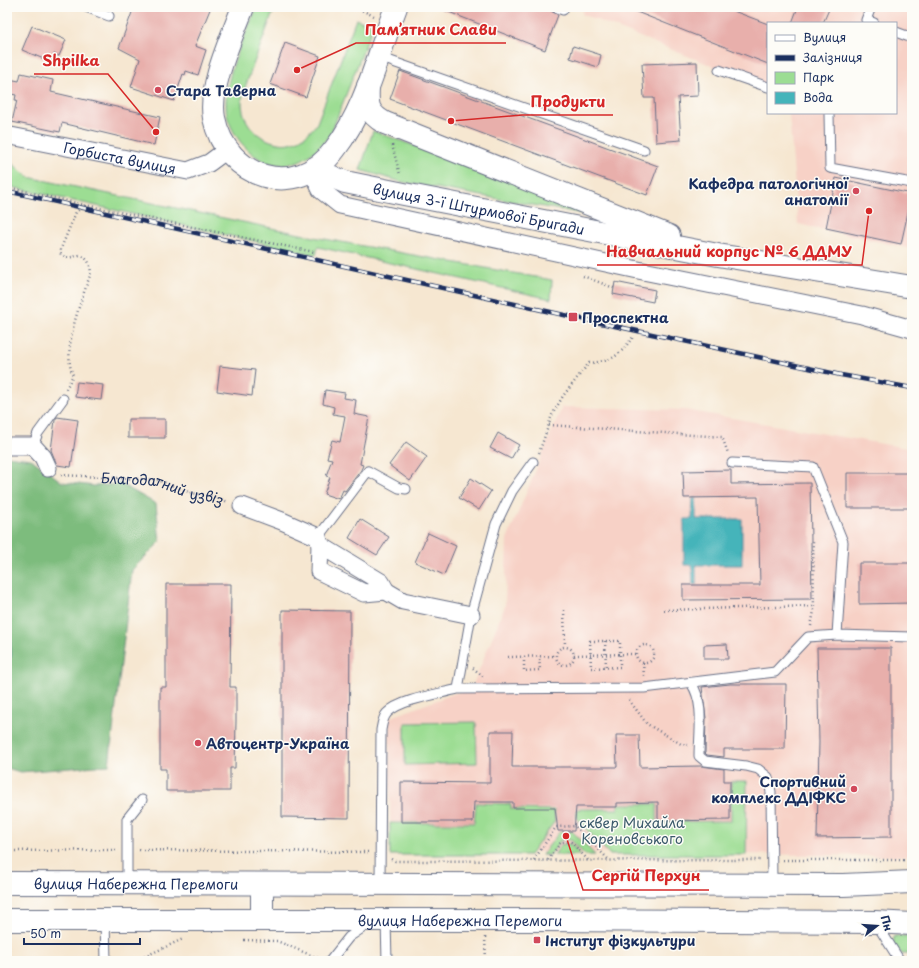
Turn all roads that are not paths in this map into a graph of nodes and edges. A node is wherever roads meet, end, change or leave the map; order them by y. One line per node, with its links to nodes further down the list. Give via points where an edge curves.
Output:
1 (86, 7): 5 (lane)
2 (243, 7): 15 (main road, via 216,84 213,101 214,118)
3 (871, 7): 6 (lane)
4 (388, 13): 9 (main road)
5 (109, 16)
6 (868, 22)
7 (897, 32): 8 (lane)
8 (912, 38)
9 (378, 56): 11 (main road); 16 (lane)
10 (719, 70): 12 (lane)
11 (368, 83): 17 (main road, via 358,109 335,150); 19 (main road, вулиця 3-ї Штурмової Бригади, via 370,110 376,118 385,123)
12 (767, 87)
13 (828, 114): 18 (lane, via 830,168)
14 (9, 136): 15 (street, Горбиста вулиця, via 188,171 209,163)
15 (228, 149): 17 (main road, via 248,168 261,176 284,178 303,174)
16 (644, 150)
17 (312, 169): 19 (main road, вулиця 3-ї Штурмової Бригади, via 345,182); 21 (street, via 321,190 340,205 638,270 862,315)
18 (912, 183)
19 (718, 255): 20 (main road, вулиця 3-ї Штурмової Бригади)
20 (912, 287)
21 (912, 329)
22 (63, 399): 24 (lane, via 38,433)
23 (7, 446): 24 (street)
24 (33, 446): 27 (street, via 43,457)
25 (533, 462): 32 (lane, via 512,491 496,524)
26 (732, 463): 33 (lane, via 813,467 843,542)
27 (48, 468)
28 (406, 489): 30 (lane, via 399,488 368,471)
29 (242, 506): 30 (street, Благодатний узвіз, via 282,521)
30 (319, 541): 31 (street, Благодатний узвіз, via 381,582); 31 (street, via 319,571 364,594)
31 (386, 591): 32 (street, Благодатний узвіз, via 403,601)
32 (472, 615): 36 (lane)
33 (838, 635): 34 (lane); 35 (lane, via 808,637 775,672)
34 (912, 636)
35 (691, 683): 36 (lane, via 644,688); 43 (lane, via 699,702 699,756 705,761 758,769 768,777 771,792)
36 (458, 689): 42 (lane, via 400,704 386,713 381,730)
37 (142, 800): 40 (lane, via 127,819)
38 (912, 882): 43 (main road, вулиця Набережна Перемоги, via 843,885)
39 (7, 883): 40 (main road, вулиця Набережна Перемоги)
40 (127, 883): 41 (main road, вулиця Набережна Перемоги)
41 (262, 884): 42 (main road, вулиця Набережна Перемоги); 46 (main road)
42 (380, 884): 43 (main road, вулиця Набережна Перемоги)
43 (772, 884)
44 (7, 920): 45 (main road, вулиця Набережна Перемоги)
45 (105, 920): 46 (main road, вулиця Набережна Перемоги); 50 (lane)
46 (262, 920): 47 (main road, вулиця Набережна Перемоги)
47 (379, 921): 48 (main road, вулиця Набережна Перемоги); 51 (lane, via 349,937); 52 (lane)
48 (875, 922): 49 (main road, вулиця Набережна Перемоги); 53 (lane)
49 (912, 924)
50 (106, 961)
51 (330, 961)
52 (387, 961)
53 (900, 961)

